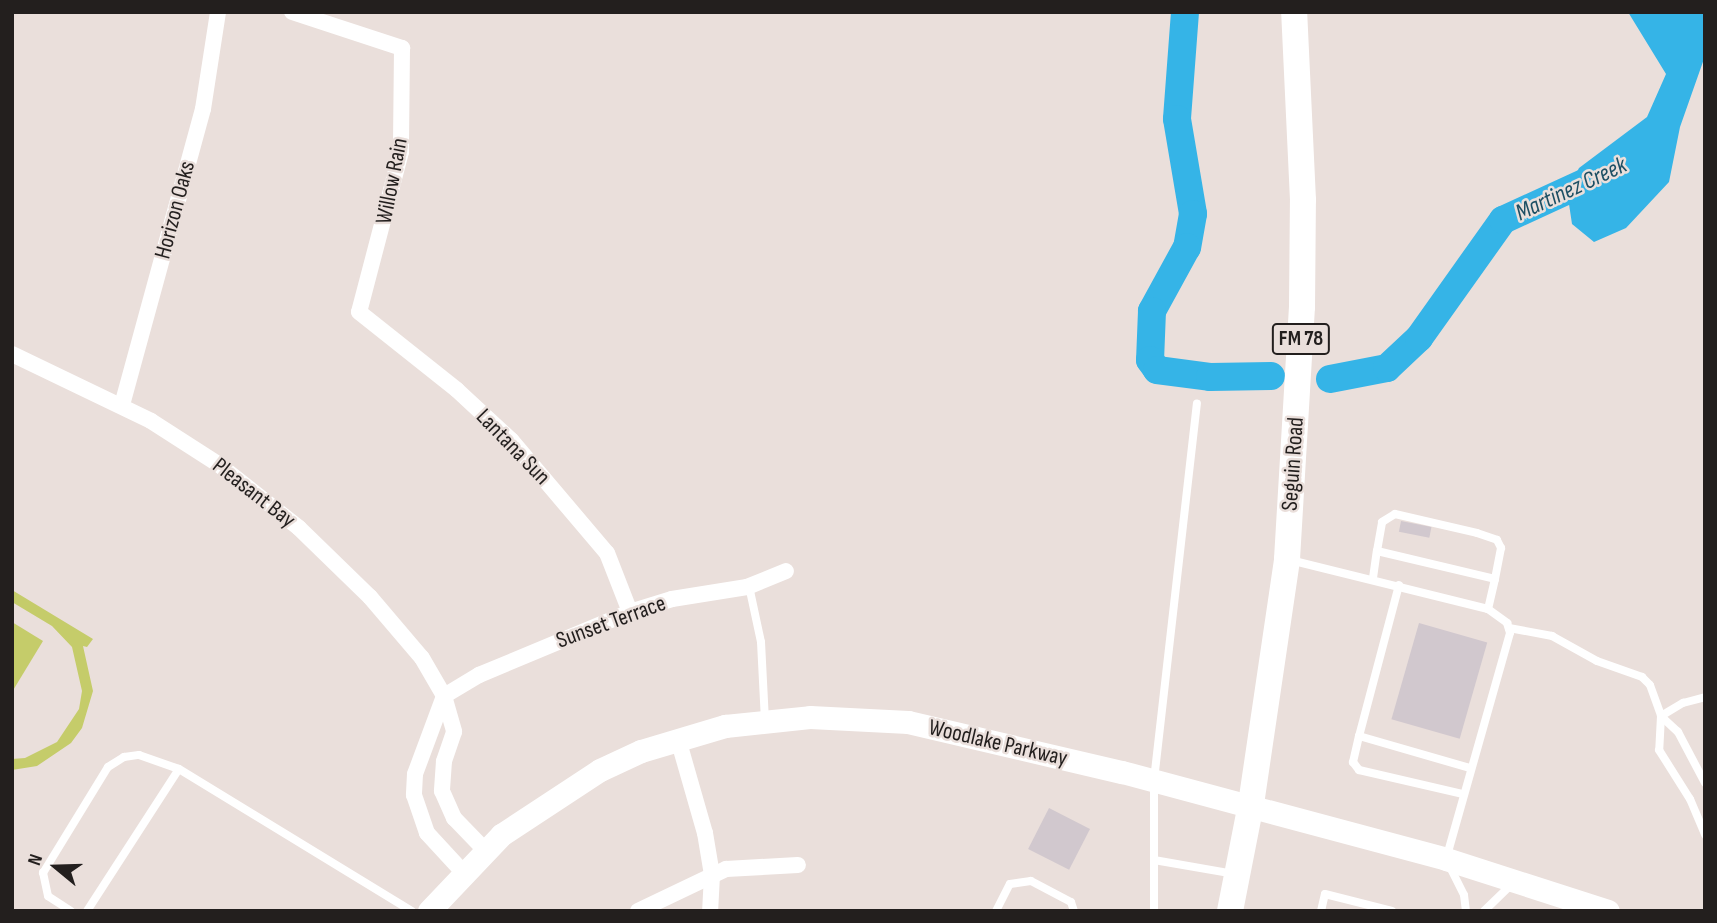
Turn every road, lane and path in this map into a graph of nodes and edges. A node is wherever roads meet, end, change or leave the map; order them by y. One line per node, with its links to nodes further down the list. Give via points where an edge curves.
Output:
1 (218, 12): 7 (street, Horizon Oaks, via 203,109)
2 (292, 12): 4 (street, Willow Rain, via 402,48 401,152)
3 (1294, 12): 9 (main road, Seguin Road / FM 78, via 1302,283)
4 (359, 312): 16 (street, Lantana Sun, via 457,390 556,491 607,552)
5 (12, 354): 7 (street, Pleasant Bay)
6 (1198, 403): 28 (lane)
7 (122, 405): 18 (street, Pleasant Bay, via 218,464 299,528 370,597 422,658)
8 (1377, 551): 11 (lane); 12 (lane); 12 (lane, via 1382,522 1395,513 1497,540 1501,548)
9 (1287, 559): 11 (lane); 31 (main road, Seguin Road / FM 78)
10 (786, 571): 14 (street, Sunset Terrace)
11 (1373, 578): 13 (lane)
12 (1495, 579): 15 (lane)
13 (1399, 585): 15 (lane); 22 (lane)
14 (750, 586): 16 (street, Sunset Terrace); 21 (lane, via 761,642)
15 (1488, 608): 17 (lane)
16 (630, 612): 18 (street, Sunset Terrace, via 479,675)
17 (1508, 628): 20 (lane, via 1552,636 1598,661 1642,677 1650,685); 24 (lane)
18 (444, 696): 26 (street); 27 (street, Pleasant Bay, via 454,732)
19 (1705, 697): 20 (lane, via 1683,702)
20 (1661, 716): 29 (lane, via 1678,733); 32 (lane, via 1659,750 1690,799)
21 (765, 720): 23 (street, Woodlake Parkway); 28 (street, Woodlake Parkway, via 859,717 908,722)
22 (1359, 736): 24 (lane); 30 (lane, via 1353,762 1359,770)
23 (678, 739): 33 (street, Woodlake Parkway, via 641,751 566,789); 38 (street)
24 (1470, 768): 30 (lane)
25 (179, 769): 41 (lane, via 139,755 124,757 108,767 43,873 48,896); 42 (lane); 43 (lane)
26 (415, 774): 27 (street); 37 (street, via 419,817)
27 (442, 776): 33 (street, Pleasant Bay, via 442,791 454,818)
28 (1154, 780): 31 (street, Woodlake Parkway); 35 (lane)
29 (1705, 783)
30 (1463, 794): 34 (lane)
31 (1251, 804): 34 (street, Woodlake Parkway); 39 (main road, Seguin Road / FM 78)
32 (1705, 835)
33 (485, 850): 37 (street, Woodlake Parkway)
34 (1446, 859): 40 (street, Woodlake Parkway); 53 (lane, via 1464,895)
35 (1154, 860): 39 (lane); 49 (lane)
36 (798, 865): 38 (street, via 743,866)
37 (463, 872): 44 (street, Woodlake Parkway)
38 (712, 875): 45 (street); 46 (street)
39 (1237, 875): 50 (main road, Seguin Road / FM 78)
40 (1516, 881): 54 (lane); 55 (street, Woodlake Parkway)
41 (71, 911)
42 (87, 911)
43 (412, 911)
44 (429, 911)
45 (638, 911)
46 (710, 911)
47 (996, 911): 48 (lane, via 1010,884 1031,881 1071,902)
48 (1074, 911)
49 (1154, 911)
50 (1230, 911)
51 (1321, 911): 52 (lane, via 1325,894)
52 (1392, 911)
53 (1466, 911)
54 (1484, 911)
55 (1608, 911)

